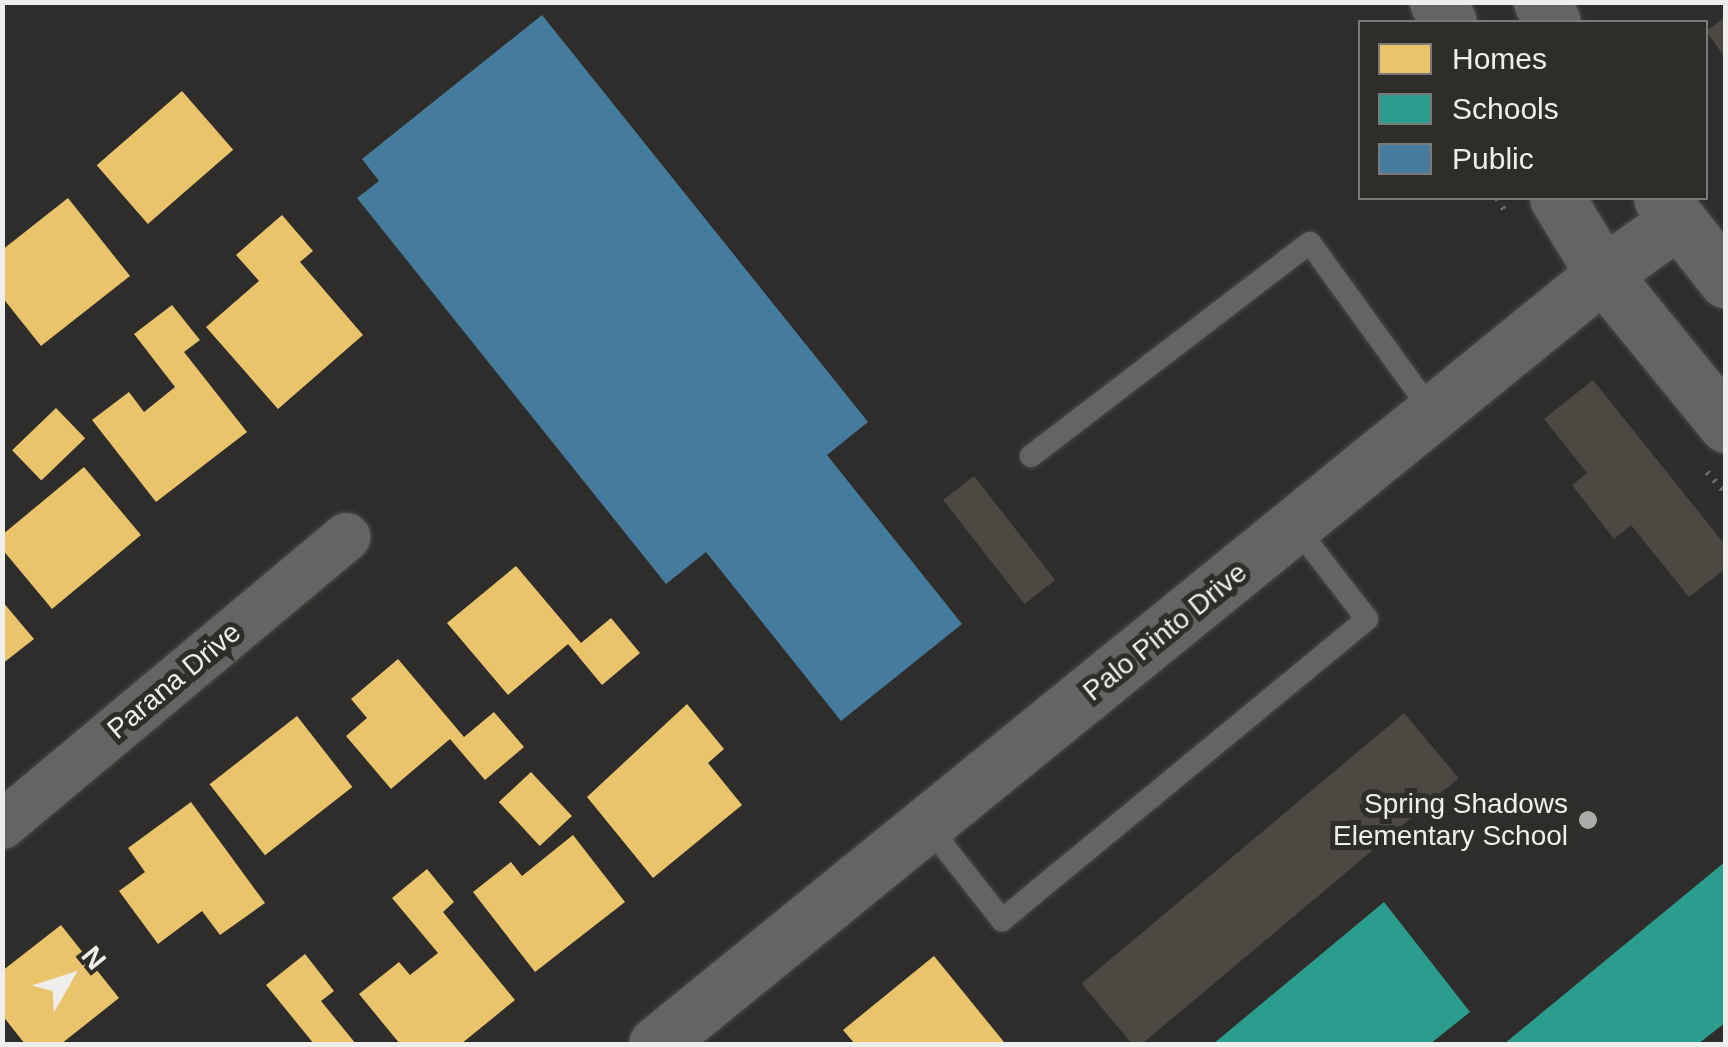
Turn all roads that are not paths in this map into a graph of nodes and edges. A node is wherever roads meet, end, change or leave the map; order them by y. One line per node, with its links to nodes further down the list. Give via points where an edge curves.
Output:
1 (1557, 200): 3 (street)
2 (1669, 210): 3 (street, Palo Pinto Drive); 4 (street)
3 (1603, 274): 5 (street, Palo Pinto Drive); 6 (street)
4 (1726, 282)
5 (1433, 413): 7 (lane, via 1310,243); 8 (street, Palo Pinto Drive)
6 (1726, 425)
7 (1030, 456)
8 (1295, 526): 11 (street, Palo Pinto Drive); 11 (lane, via 1367,618 1002,920)
9 (346, 537): 10 (street, Parana Drive)
10 (2, 824)
11 (928, 826): 12 (street, Palo Pinto Drive)
12 (656, 1044)

